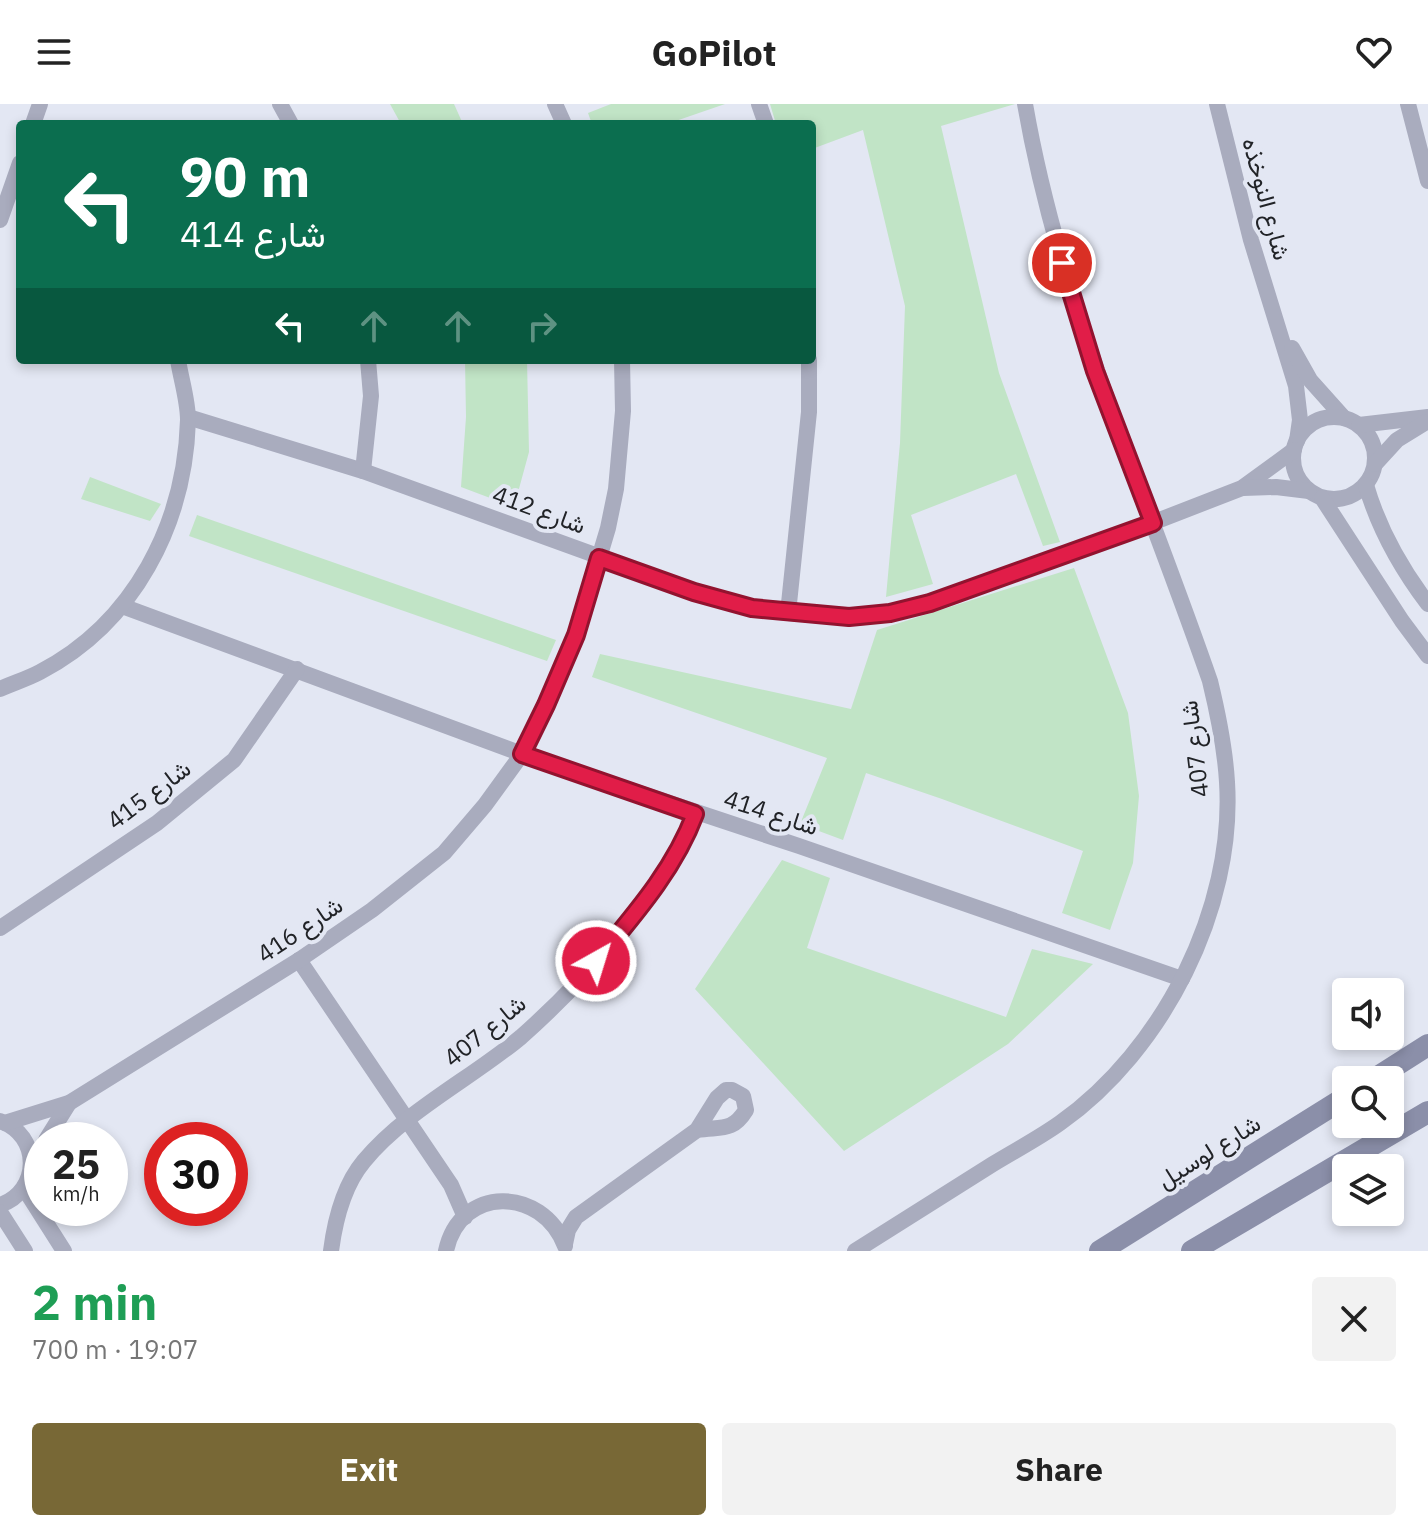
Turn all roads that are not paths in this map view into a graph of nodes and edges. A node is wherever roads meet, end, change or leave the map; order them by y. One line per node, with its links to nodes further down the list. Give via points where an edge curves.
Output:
1 (1025, 104): 21 (street, شارع 407, via 1078,318)
2 (1217, 104): 7 (street, شارع النوخذه)
3 (1408, 104): 5 (street)
4 (16, 176): 6 (street)
5 (1428, 181)
6 (0, 220)
7 (1272, 307): 14 (street, شارع النوخذه, via 1303,370); 15 (street, شارع النوخذه, via 1296,386)
8 (179, 364): 12 (street)
9 (368, 364): 17 (street, via 371,396)
10 (622, 364): 22 (street, via 621,451)
11 (809, 364): 25 (street, via 809,412)
12 (188, 417): 17 (street, شارع 412); 24 (street, via 182,485 159,550)
13 (1428, 419): 14 (street); 16 (street, via 1397,440)
14 (1351, 422): 15 (street, via 1320,419 1306,428); 16 (street, via 1373,442)
15 (1296, 445): 19 (street, شارع 412); 20 (street, via 1298,477)
16 (1375, 464): 18 (street)
17 (363, 471): 22 (street, شارع 412)
18 (1366, 485): 20 (street, via 1341,499); 23 (street, via 1376,520)
19 (1242, 488): 20 (street, شارع 412); 21 (street, شارع 412)
20 (1316, 494): 26 (street)
21 (1153, 523): 25 (street, شارع 412, via 890,613); 33 (street, شارع 407, via 1210,681 1227,785 1218,880)
22 (599, 558): 25 (street, شارع 412, via 719,600); 29 (street, شارع 416, via 576,635)
23 (1428, 604)
24 (122, 606): 27 (street, شارع 414); 28 (street, via 84,643 40,672)
25 (788, 613)
26 (1428, 656)
27 (297, 669): 29 (street, شارع 414); 31 (street, شارع 415, via 234,760 157,823)
28 (0, 689)
29 (522, 754): 30 (street, شارع 414); 32 (street, شارع 416, via 444,853)
30 (695, 814): 33 (street, شارع 414); 39 (street, شارع 407, via 669,868 596,961 521,1036)
31 (0, 928)
32 (299, 960): 36 (street, شارع 416); 39 (street)
33 (1182, 979): 58 (street, شارع 407, via 1148,1036 1087,1101)
34 (1428, 1045): 35 (street)
35 (1395, 1066)
36 (69, 1103): 40 (street, شارع 416); 41 (street, شارع 416)
37 (1332, 1106): 59 (street, شارع لوسيل)
38 (1428, 1112): 60 (street)
39 (408, 1120): 44 (street); 56 (street, شارع 407, via 352,1178)
40 (2, 1122): 43 (street)
41 (57, 1122)
42 (697, 1130): 51 (street)
43 (24, 1138)
44 (451, 1185): 46 (street); 50 (street)
45 (24, 1188): 47 (street)
46 (489, 1203): 49 (street, via 517,1202); 50 (street)
47 (0, 1205)
48 (0, 1212): 54 (street)
49 (542, 1212): 51 (street); 53 (street)
50 (465, 1217): 57 (street)
51 (576, 1217): 53 (street)
52 (48, 1226): 55 (street)
53 (566, 1248)
54 (25, 1251)
55 (64, 1251)
56 (331, 1251)
57 (446, 1251)
58 (855, 1251)
59 (1100, 1251)
60 (1192, 1251)

